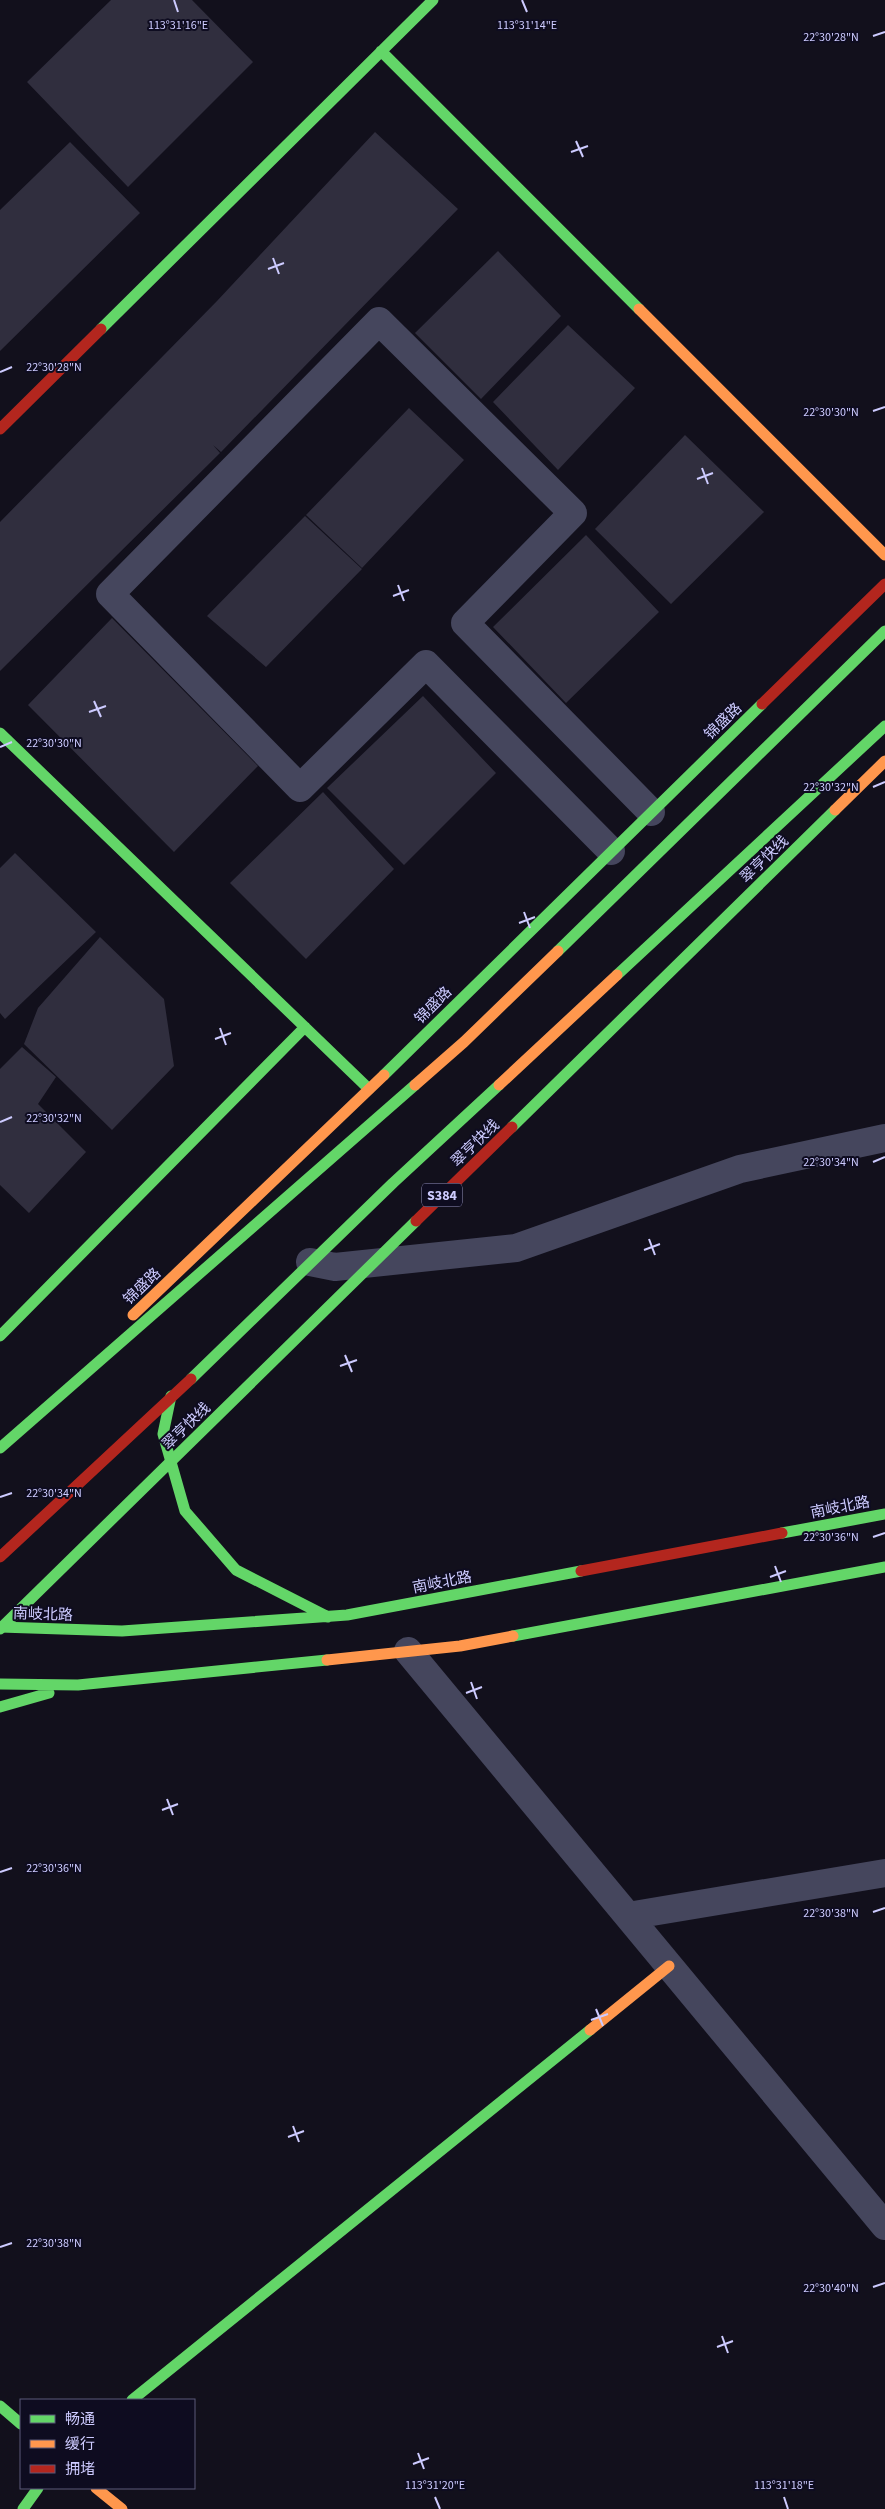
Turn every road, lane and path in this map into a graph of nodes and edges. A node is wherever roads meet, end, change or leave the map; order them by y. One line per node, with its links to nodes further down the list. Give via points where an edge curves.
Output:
1 (433, 0): 2 (main road)
2 (381, 51): 3 (main road); 4 (main road)
3 (0, 429)
4 (885, 555)
5 (885, 584): 10 (main road, 锦盛路)
6 (885, 631): 19 (main road, via 464,1042)
7 (885, 726): 15 (main road)
8 (0, 733): 12 (main road)
9 (885, 762): 24 (main road, 翠亨快线 / S384, bridge)
10 (650, 812): 11 (main road, 锦盛路); 11 (street, via 465,623 573,513 378,321 110,594 300,788 426,664)
11 (611, 851): 13 (main road, 锦盛路)
12 (305, 1027): 13 (main road); 16 (main road)
13 (368, 1089): 18 (main road, 锦盛路)
14 (885, 1138): 15 (street, via 740,1169 516,1248 335,1268)
15 (310, 1262): 17 (main road)
16 (0, 1336)
17 (171, 1396): 21 (main road); 23 (main road, via 162,1434 185,1511 236,1570)
18 (0, 1444)
19 (0, 1448)
20 (885, 1514): 23 (main road, 南岐北路)
21 (0, 1557)
22 (885, 1567): 25 (main road, via 460,1646)
23 (328, 1617): 24 (main road, 南岐北路, via 122,1631)
24 (0, 1628)
25 (408, 1651): 27 (main road); 30 (street)
26 (0, 1684): 27 (main road)
27 (78, 1685): 28 (main road)
28 (0, 1707)
29 (885, 1873): 30 (street)
30 (628, 1916): 31 (street)
31 (670, 1966): 32 (street); 33 (main road)
32 (885, 2226)
33 (133, 2399)
34 (0, 2406): 35 (main road)
35 (20, 2423)
36 (37, 2489): 38 (main road)
37 (97, 2489): 39 (main road)
38 (22, 2509)
39 (122, 2509)

